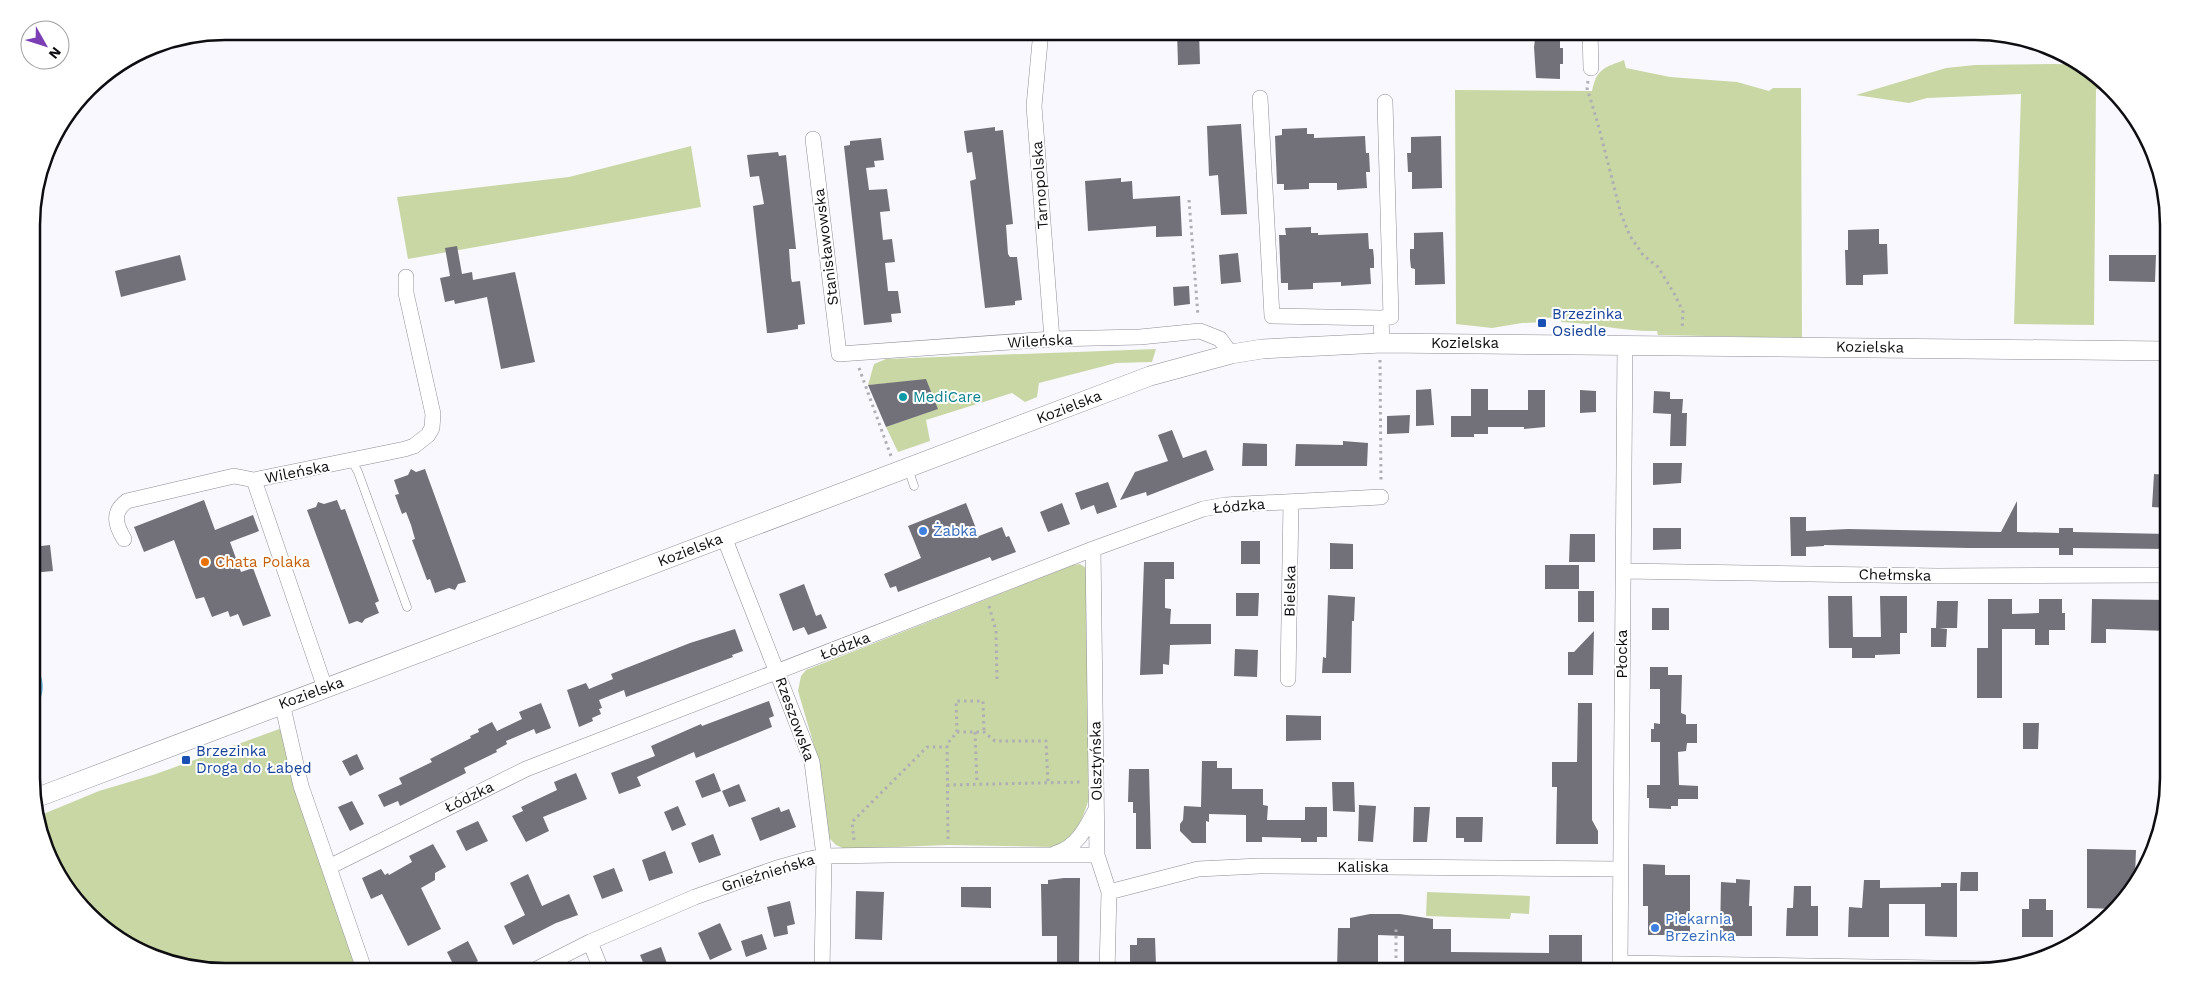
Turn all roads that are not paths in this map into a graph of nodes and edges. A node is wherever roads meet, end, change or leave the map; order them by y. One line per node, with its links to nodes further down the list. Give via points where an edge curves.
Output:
1 (1040, 40): 9 (street, Tarnopolska, via 1034,106)
2 (1590, 40): 3 (street)
3 (1591, 68)
4 (1260, 98): 8 (street, via 1272,316)
5 (1385, 102): 8 (street, via 1391,317)
6 (813, 139): 13 (street, Stanisławowska)
7 (406, 277): 15 (street, Wileńska, via 406,293 433,414 432,428 422,441 405,449)
8 (1381, 318): 11 (street)
9 (1052, 339): 13 (street, Wileńska); 14 (street, Wileńska, via 1140,337 1200,331 1220,338)
10 (1625, 346): 11 (street, Kozielska); 12 (street, Kozielska); 24 (street, Płocka)
11 (1381, 351): 14 (street, Kozielska, via 1262,349)
12 (2160, 351)
13 (846, 354)
14 (1231, 354): 16 (street, Kozielska, via 1150,376)
15 (352, 461): 17 (street, Wileńska); 26 (lane)
16 (902, 470): 18 (lane); 21 (street, Kozielska)
17 (254, 480): 22 (street, Wileńska, via 234,476 127,501 117,510 116,516); 29 (street)
18 (914, 486)
19 (1381, 497): 20 (street, Łódzka)
20 (1291, 502): 23 (street, Łódzka, via 1203,509); 28 (street, Bielska)
21 (724, 537): 27 (street, Rzeszowska); 29 (street, Kozielska)
22 (124, 539)
23 (1093, 549): 27 (street, Łódzka); 32 (street, Olsztyńska)
24 (1623, 571): 25 (street, Chełmska, via 1937,576); 37 (street, Płocka)
25 (2160, 575)
26 (407, 607)
27 (778, 672): 35 (street, Rzeszowska, via 812,762); 36 (street, Łódzka, via 526,769)
28 (1288, 679)
29 (325, 688): 30 (street, Kozielska)
30 (282, 703): 31 (street, Kozielska); 36 (street, via 301,786)
31 (41, 796)
32 (1097, 807): 33 (street, Gnieźnieńska, via 1088,825 1072,844); 34 (street, Olsztyńska)
33 (1052, 854): 34 (street, Gnieźnieńska); 35 (street, Gnieźnieńska)
34 (1097, 855): 38 (street, Olsztyńska)
35 (824, 856): 39 (street, Gnieźnieńska, via 777,868 704,894); 43 (street, Rzeszowska)
36 (329, 867): 40 (street)
37 (1620, 869): 38 (street, Kaliska, via 1242,867 1198,869); 45 (street, Płocka)
38 (1109, 892): 44 (street, Olsztyńska)
39 (590, 942): 41 (street, Gnieźnieńska); 42 (street)
40 (362, 963)
41 (549, 963)
42 (598, 963)
43 (822, 963)
44 (1107, 963)
45 (1620, 963)

